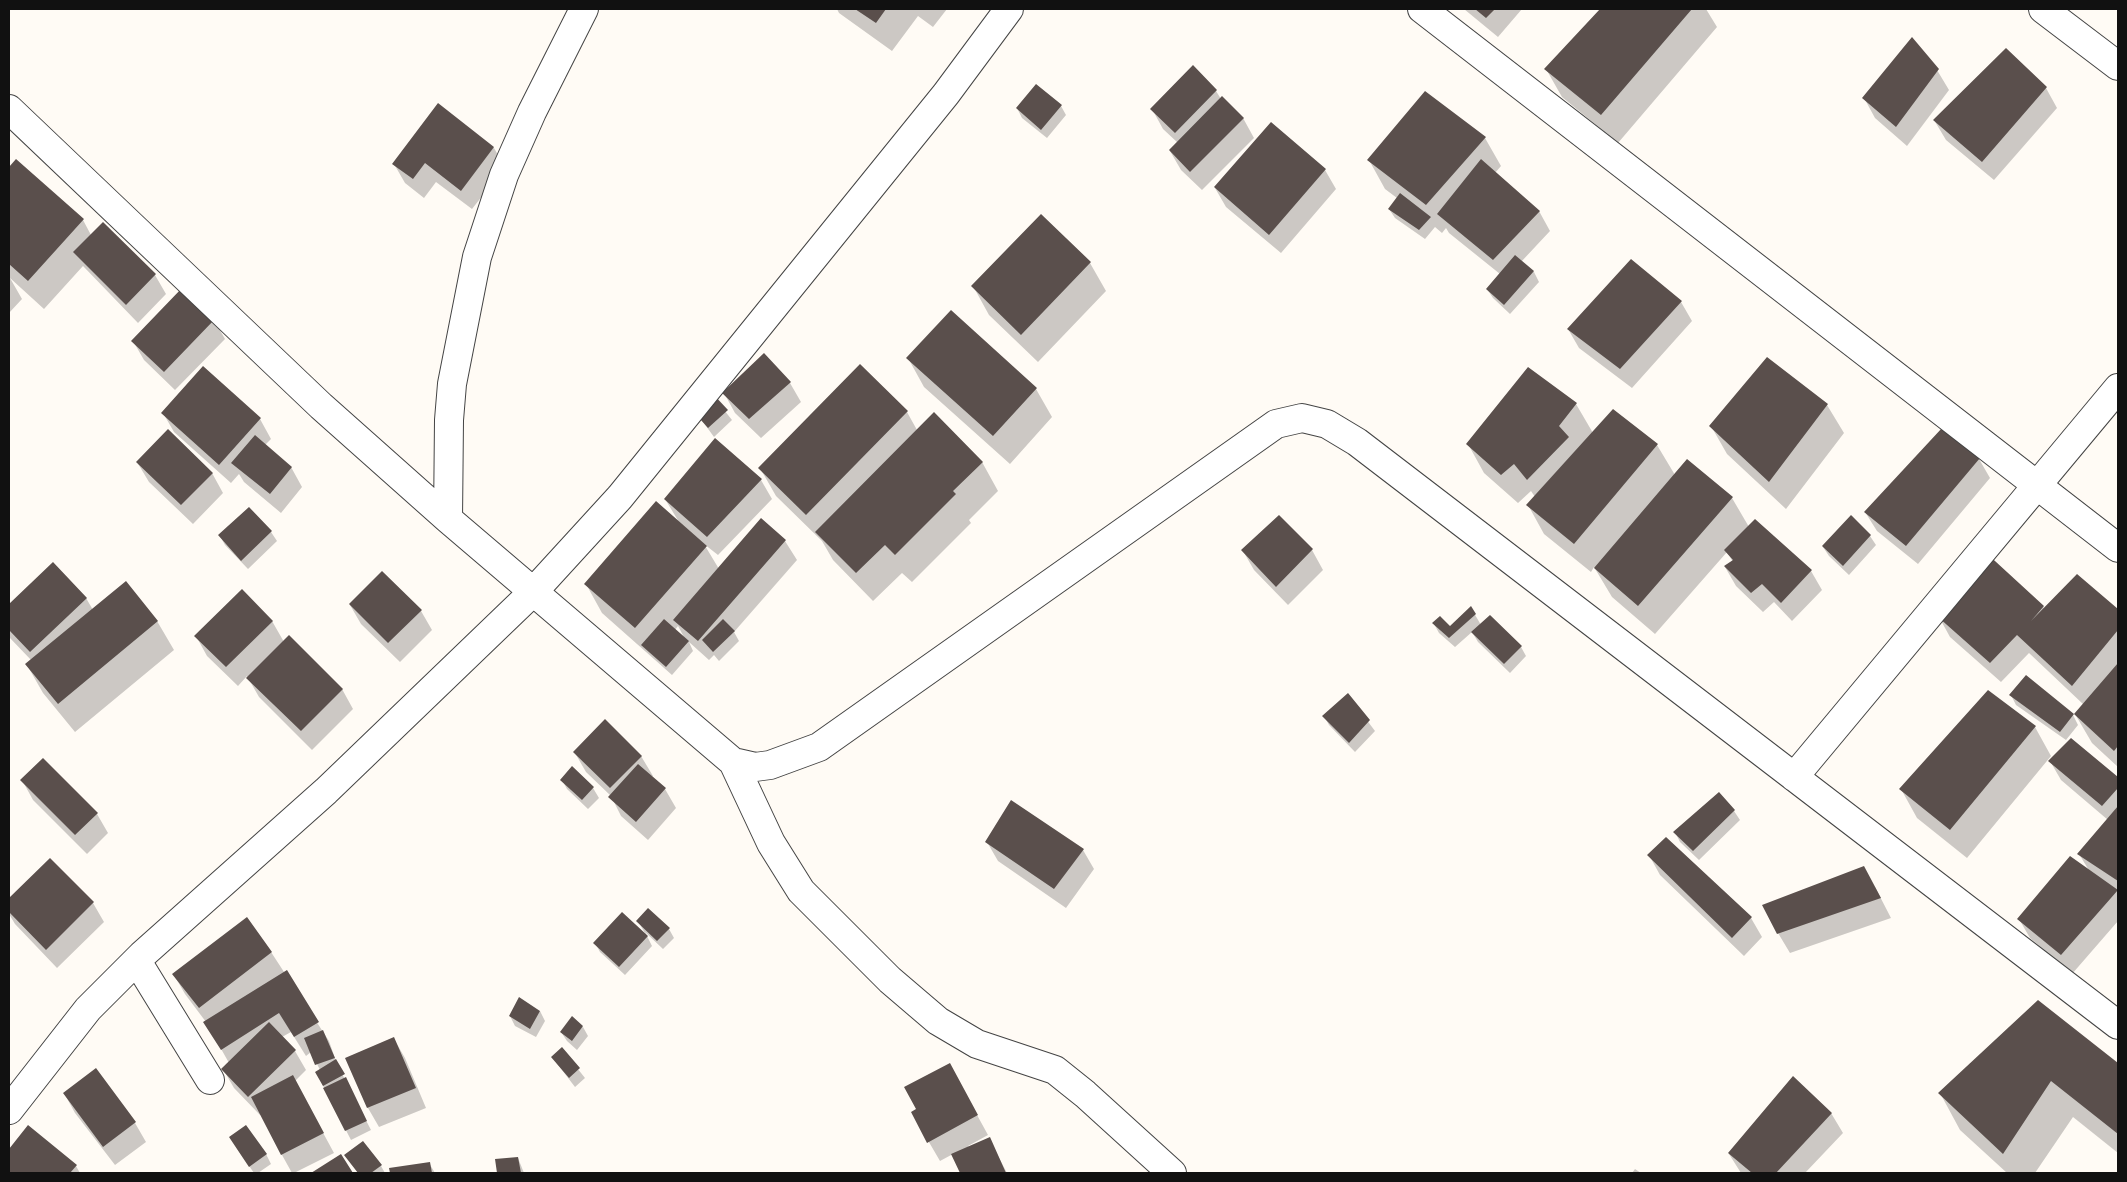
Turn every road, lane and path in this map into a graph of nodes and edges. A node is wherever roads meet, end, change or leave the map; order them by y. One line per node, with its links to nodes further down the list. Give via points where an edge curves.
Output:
1 (584, 9): 9 (street, via 504,175 477,257 452,384)
2 (1009, 9): 11 (street, via 946,94 620,497)
3 (1422, 9): 8 (street)
4 (2043, 9): 5 (street)
5 (2118, 66)
6 (9, 109): 9 (street, via 321,406)
7 (2118, 388): 8 (street)
8 (2037, 486): 10 (street); 13 (street)
9 (448, 519): 11 (street)
10 (2118, 548)
11 (534, 591): 12 (street); 14 (street, via 326,790)
12 (733, 762): 13 (street, via 755,767 770,765 819,747 1276,424 1302,418 1327,424 1357,442); 18 (street, via 771,842 801,891 890,980 938,1021 977,1044 1056,1070)
13 (1794, 777): 15 (street)
14 (137, 961): 16 (street); 17 (street, via 88,1009)
15 (2118, 1025)
16 (210, 1080)
17 (9, 1110)
18 (1172, 1173)

